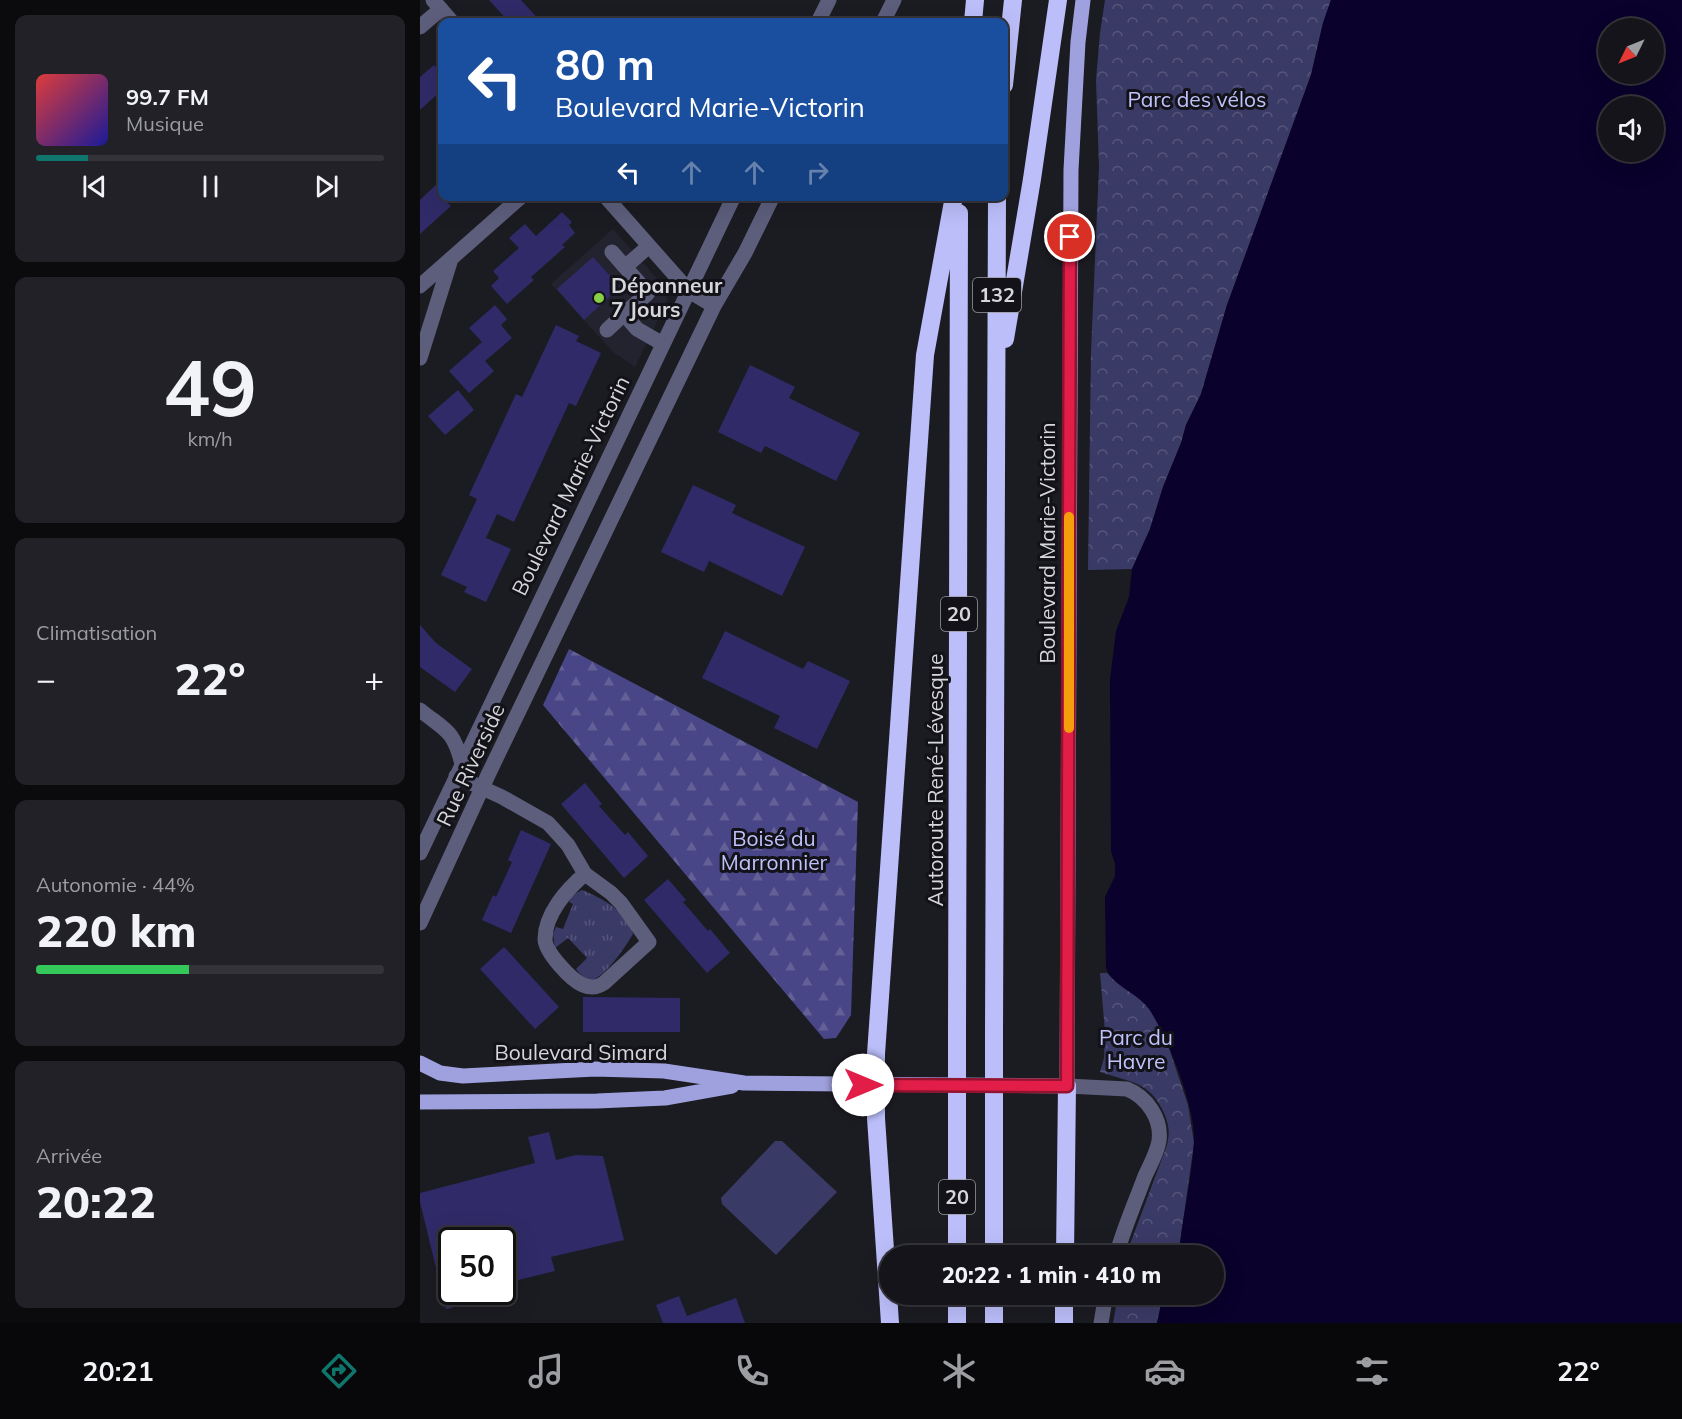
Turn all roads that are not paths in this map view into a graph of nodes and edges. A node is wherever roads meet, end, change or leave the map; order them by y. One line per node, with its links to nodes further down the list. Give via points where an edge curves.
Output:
1 (829, 0): 9 (street)
2 (894, 0): 10 (street)
3 (975, 0): 11 (highway)
4 (1013, 0): 13 (highway)
5 (1058, 0): 32 (highway)
6 (1083, 0): 43 (main road, Boulevard Marie-Victorin, via 1071,170)
7 (437, 4): 8 (street); 12 (street)
8 (449, 18)
9 (820, 18)
10 (885, 18)
11 (973, 18)
12 (420, 27)
13 (1008, 47)
14 (516, 201): 23 (street)
15 (609, 201): 21 (street)
16 (732, 201): 26 (street, Boulevard Marie-Victorin)
17 (770, 201): 27 (street)
18 (953, 201): 42 (highway, via 924,366)
19 (960, 201): 45 (highway, Autoroute René-Lévesque / 20, bridge)
20 (997, 201): 32 (highway, 132)
21 (649, 246): 24 (street); 26 (street)
22 (612, 252): 24 (street)
23 (451, 259): 25 (street); 31 (street)
24 (625, 267): 28 (street, via 648,293)
25 (420, 286)
26 (688, 291): 27 (street); 30 (street, Boulevard Marie-Victorin)
27 (714, 306): 36 (street, Rue Riverside)
28 (624, 314): 29 (street); 30 (street, via 637,329)
29 (607, 330)
30 (663, 344): 33 (street, Boulevard Marie-Victorin)
31 (420, 358)
32 (996, 394): 46 (highway, 20, bridge)
33 (508, 665): 35 (street, Rue Riverside)
34 (424, 714): 35 (street, via 454,740)
35 (459, 770): 36 (street); 37 (street, Rue Riverside)
36 (482, 788): 38 (street, via 548,823 568,845); 39 (street, Rue Riverside)
37 (420, 854)
38 (585, 874): 38 (street, via 558,901 545,940 549,952 572,977 583,985 597,987 649,942 621,903)
39 (420, 923)
40 (420, 1063): 41 (main road, Boulevard Simard, via 455,1075 664,1071)
41 (744, 1083): 42 (main road, Boulevard Simard); 44 (main road, Boulevard Simard, via 665,1098)
42 (875, 1084): 43 (main road, Boulevard Simard); 53 (highway)
43 (1067, 1086): 47 (highway); 48 (street, via 1135,1092 1146,1101 1156,1120 1157,1149)
44 (420, 1102)
45 (957, 1245)
46 (994, 1245)
47 (1065, 1245)
48 (1120, 1245)
49 (957, 1305): 54 (highway)
50 (994, 1305): 55 (highway)
51 (1064, 1305): 56 (highway)
52 (1104, 1305): 57 (street)
53 (890, 1323)
54 (957, 1323)
55 (994, 1323)
56 (1064, 1323)
57 (1101, 1323)

